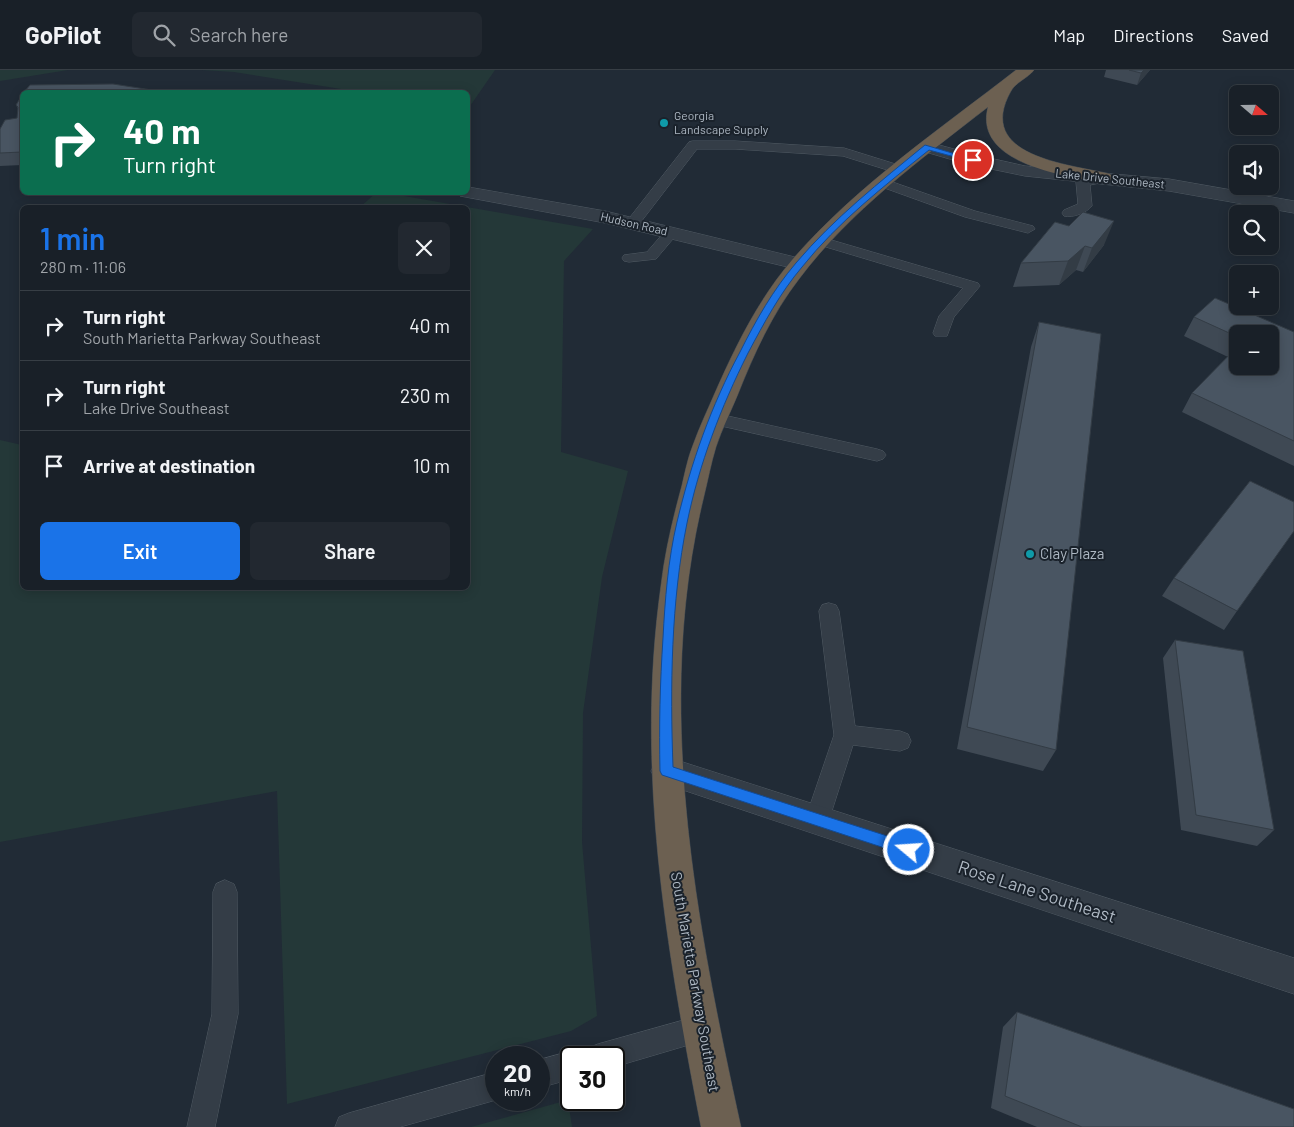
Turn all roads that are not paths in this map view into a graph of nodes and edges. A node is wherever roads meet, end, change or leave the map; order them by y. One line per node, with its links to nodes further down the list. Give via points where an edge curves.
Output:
1 (1026, 70): 2 (highway, South Marietta Parkway Southeast)
2 (1005, 87): 3 (highway, South Marietta Parkway Southeast); 5 (highway, via 994,114 996,133 1002,142 1040,162)
3 (928, 147): 4 (highway, South Marietta Parkway Southeast); 5 (street, Lake Drive Southeast, via 1008,168)
4 (892, 176): 9 (lane, via 844,152 693,145); 10 (lane, via 970,214); 12 (highway, South Marietta Parkway Southeast)
5 (1104, 178): 7 (street, Lake Drive Southeast, via 1169,185); 8 (lane, via 1083,182 1085,206)
6 (470, 193): 9 (street, Hudson Road)
7 (1294, 207)
8 (1068, 213)
9 (632, 224): 11 (street, Hudson Road)
10 (1028, 229)
11 (671, 233): 13 (lane, via 651,256); 14 (street, Hudson Road)
12 (821, 241): 14 (highway, South Marietta Parkway Southeast); 15 (lane, via 974,286 947,316)
13 (628, 258)
14 (800, 264): 16 (highway, South Marietta Parkway Southeast, via 779,290 758,325 726,387)
15 (941, 333)
16 (714, 419): 17 (lane); 21 (highway, South Marietta Parkway Southeast, via 698,461 682,524 671,597 665,714)
17 (877, 455)
18 (830, 611): 19 (lane)
19 (844, 735): 20 (lane); 22 (lane)
20 (900, 741)
21 (667, 771): 22 (street, Rose Lane Southeast); 25 (highway, South Marietta Parkway Southeast, via 678,899)
22 (817, 820): 24 (street, Rose Lane Southeast)
23 (225, 892): 28 (lane, via 225,1014)
24 (1294, 976)
25 (702, 1028): 26 (lane); 30 (highway, South Marietta Parkway Southeast)
26 (625, 1050)
27 (485, 1089): 29 (lane)
28 (201, 1127)
29 (350, 1127)
30 (721, 1127)

